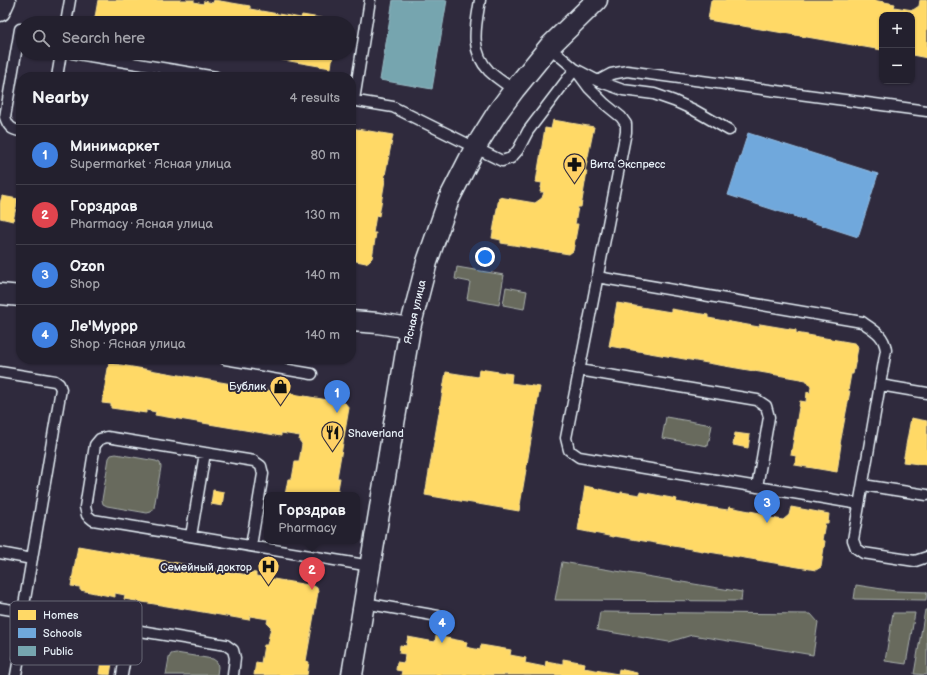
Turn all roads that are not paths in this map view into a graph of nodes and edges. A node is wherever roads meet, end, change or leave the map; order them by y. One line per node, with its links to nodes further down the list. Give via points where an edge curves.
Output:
1 (5, 0): 6 (street)
2 (70, 0): 7 (lane)
3 (370, 0): 15 (lane)
4 (480, 0): 17 (lane, via 475,45 489,71)
5 (597, 0): 8 (street, Ясная улица)
6 (0, 11)
7 (67, 16)
8 (549, 47): 12 (lane); 17 (street, Ясная улица)
9 (16, 52): 20 (lane, via 5,117 8,125)
10 (60, 60): 13 (lane)
11 (114, 60): 14 (lane)
12 (575, 69): 16 (lane); 22 (lane, via 511,158 502,161); 23 (lane, via 589,88 626,124)
13 (58, 72)
14 (186, 72)
15 (356, 78)
16 (598, 81): 19 (lane, via 611,74 627,71); 21 (lane, via 623,90 654,94 674,100)
17 (514, 90): 22 (street, Ясная улица)
18 (356, 101): 22 (lane, via 393,107)
19 (927, 111)
20 (16, 130)
21 (729, 130)
22 (475, 148): 27 (street, Ясная улица, via 449,199 427,262)
23 (597, 277): 29 (lane); 32 (lane, via 862,322 885,342)
24 (0, 294): 25 (street)
25 (16, 296)
26 (356, 321): 27 (street)
27 (410, 328): 44 (street, Ясная улица)
28 (254, 364): 31 (lane)
29 (579, 370): 36 (lane, via 757,400 766,406 769,417); 36 (lane, via 566,438 569,450 579,457)
30 (0, 372): 43 (lane, via 55,381 60,389)
31 (312, 374)
32 (880, 385): 33 (lane); 35 (lane)
33 (927, 393)
34 (205, 453): 39 (lane); 39 (lane, via 107,436 95,445 85,507 87,515 93,520); 40 (lane, via 254,461 261,466 263,474)
35 (863, 485): 37 (lane); 38 (lane)
36 (757, 487): 38 (lane)
37 (927, 496)
38 (859, 504): 42 (lane, via 853,540 856,548 862,553 915,561)
39 (190, 536): 40 (lane)
40 (251, 546): 44 (lane)
41 (0, 553): 43 (lane)
42 (927, 557)
43 (32, 558): 45 (lane)
44 (371, 566): 46 (street, Ясная улица)
45 (26, 601)
46 (364, 603): 49 (lane); 56 (street, Ясная улица)
47 (0, 608): 48 (lane)
48 (10, 610)
49 (438, 616)
50 (142, 631): 55 (lane, via 226,645 233,650 236,658)
51 (17, 665): 53 (lane)
52 (124, 665): 54 (lane)
53 (16, 675)
54 (122, 675)
55 (233, 675)
56 (352, 675)

